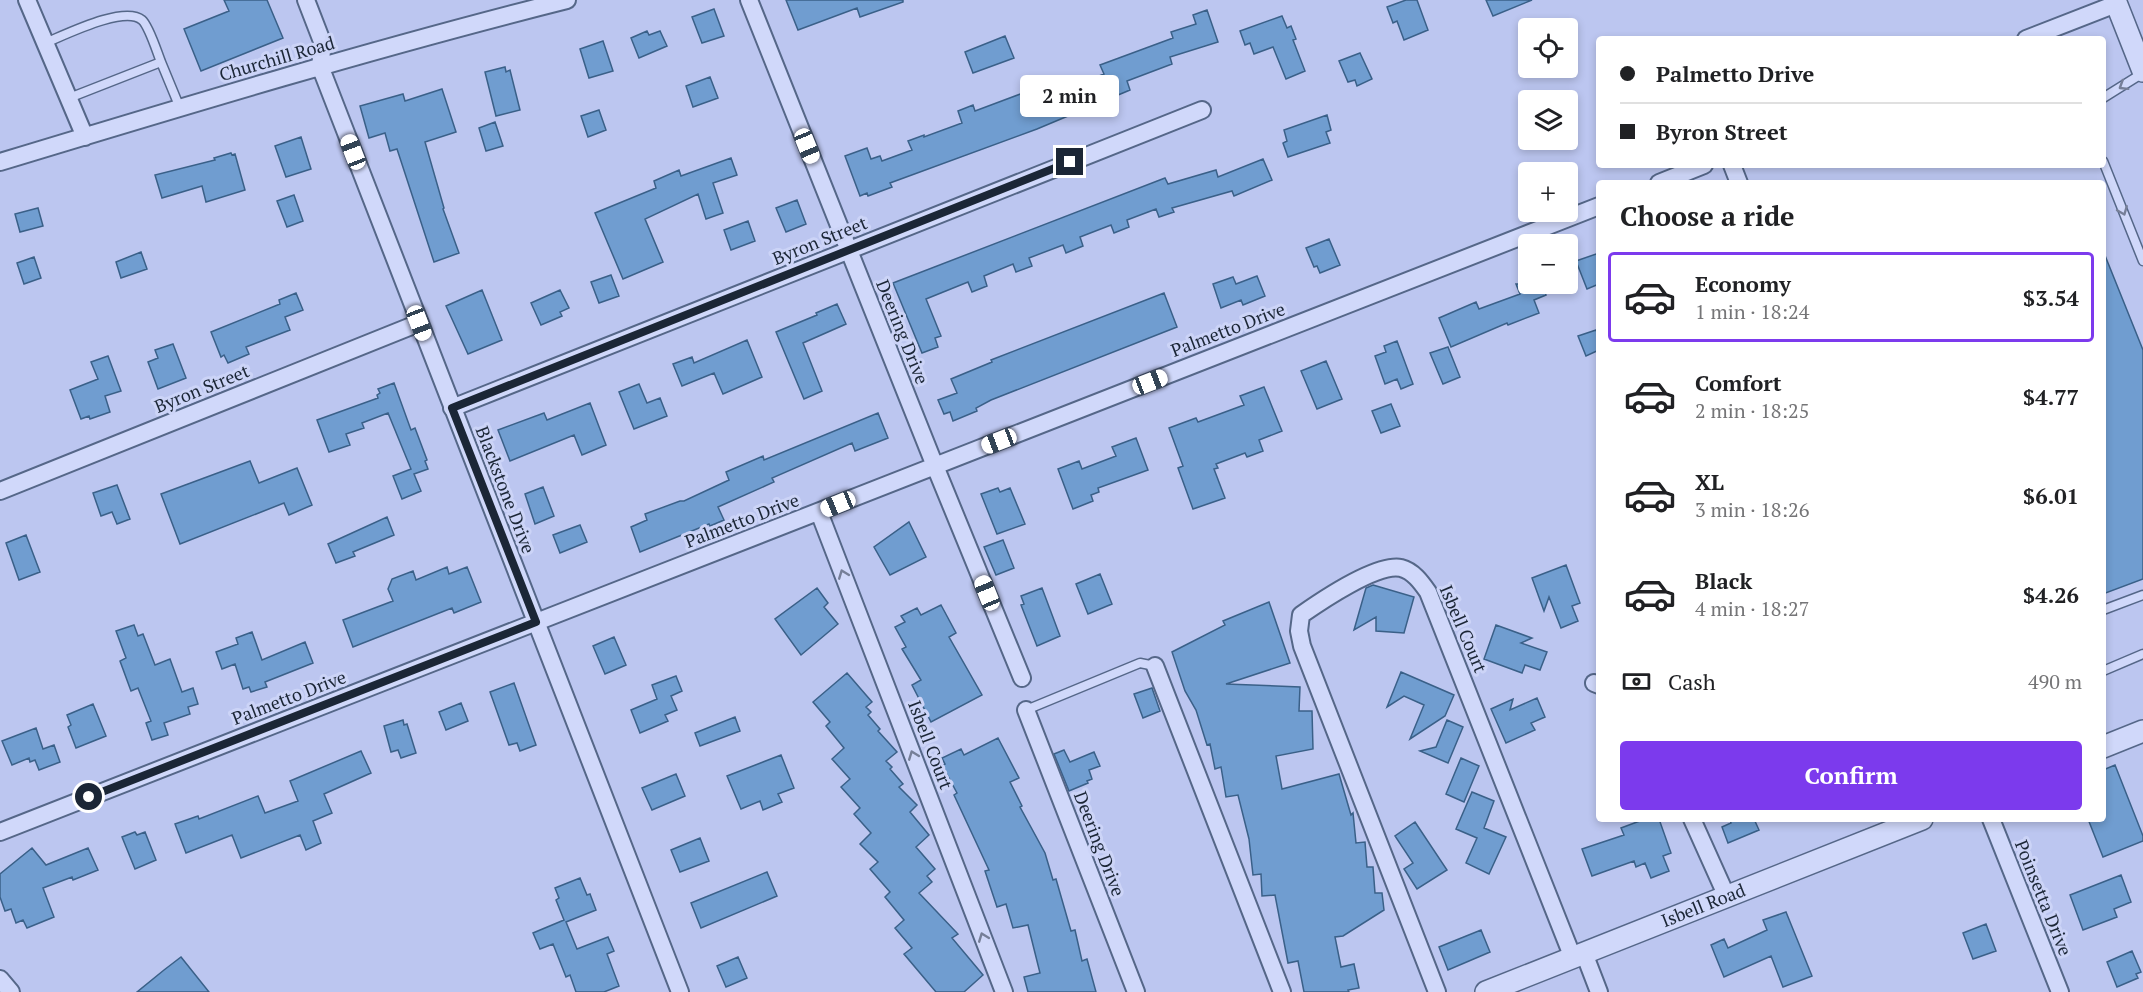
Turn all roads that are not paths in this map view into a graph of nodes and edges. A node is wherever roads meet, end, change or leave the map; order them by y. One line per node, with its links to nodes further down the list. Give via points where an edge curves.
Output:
1 (27, 0): 7 (street)
2 (306, 0): 9 (street, Blackstone Drive, via 322,44)
3 (567, 0): 9 (street, Churchill Road)
4 (749, 0): 21 (street, Deering Drive)
5 (2115, 2): 6 (street); 10 (street)
6 (2033, 36)
7 (45, 43): 8 (lane, via 107,17 137,17 144,21); 12 (street)
8 (161, 62): 12 (lane); 13 (lane)
9 (320, 66): 13 (street, Churchill Road); 23 (street, Blackstone Drive)
10 (2143, 72): 11 (lane, one-way to 11)
11 (2106, 96)
12 (69, 98): 15 (street)
13 (180, 108): 15 (street, Churchill Road)
14 (1202, 110): 21 (street, Byron Street)
15 (85, 136): 16 (street, Churchill Road)
16 (0, 162)
17 (1696, 168): 19 (street)
18 (2106, 168): 22 (lane, one-way to 22)
19 (1666, 180)
20 (1596, 207): 25 (street, Palmetto Drive)
21 (849, 250): 24 (street, Byron Street); 25 (street, Deering Drive)
22 (2143, 261)
23 (419, 323): 24 (street, Blackstone Drive); 26 (street, Byron Street)
24 (452, 408): 30 (street, Blackstone Drive)
25 (935, 466): 27 (street, Palmetto Drive); 34 (street, Deering Drive)
26 (0, 491)
27 (819, 512): 30 (street, Palmetto Drive); 47 (street, Isbell Court, one-way to 27)
28 (2143, 595): 29 (lane)
29 (2106, 609)
30 (536, 622): 41 (street, Palmetto Drive); 46 (street, Blackstone Drive)
31 (2143, 654): 33 (lane)
32 (1155, 666): 35 (lane, via 1140,663); 49 (street)
33 (2106, 669)
34 (1022, 678)
35 (1026, 710): 48 (street, Deering Drive)
36 (2143, 731): 37 (street)
37 (2106, 746)
38 (1693, 822): 42 (street)
39 (1914, 822): 42 (street, Isbell Road)
40 (1992, 822): 53 (street, Poinsetta Drive)
41 (0, 832)
42 (1727, 897): 43 (street, Isbell Road)
43 (1578, 955): 50 (street, Isbell Court, via 1428,592 1408,571 1398,568 1368,575 1301,615 1299,631); 51 (street, Isbell Road); 52 (street)
44 (0, 978): 45 (street)
45 (11, 992)
46 (680, 992)
47 (1004, 992)
48 (1136, 992)
49 (1282, 992)
50 (1437, 992)
51 (1486, 992)
52 (1599, 992)
53 (2060, 992)

